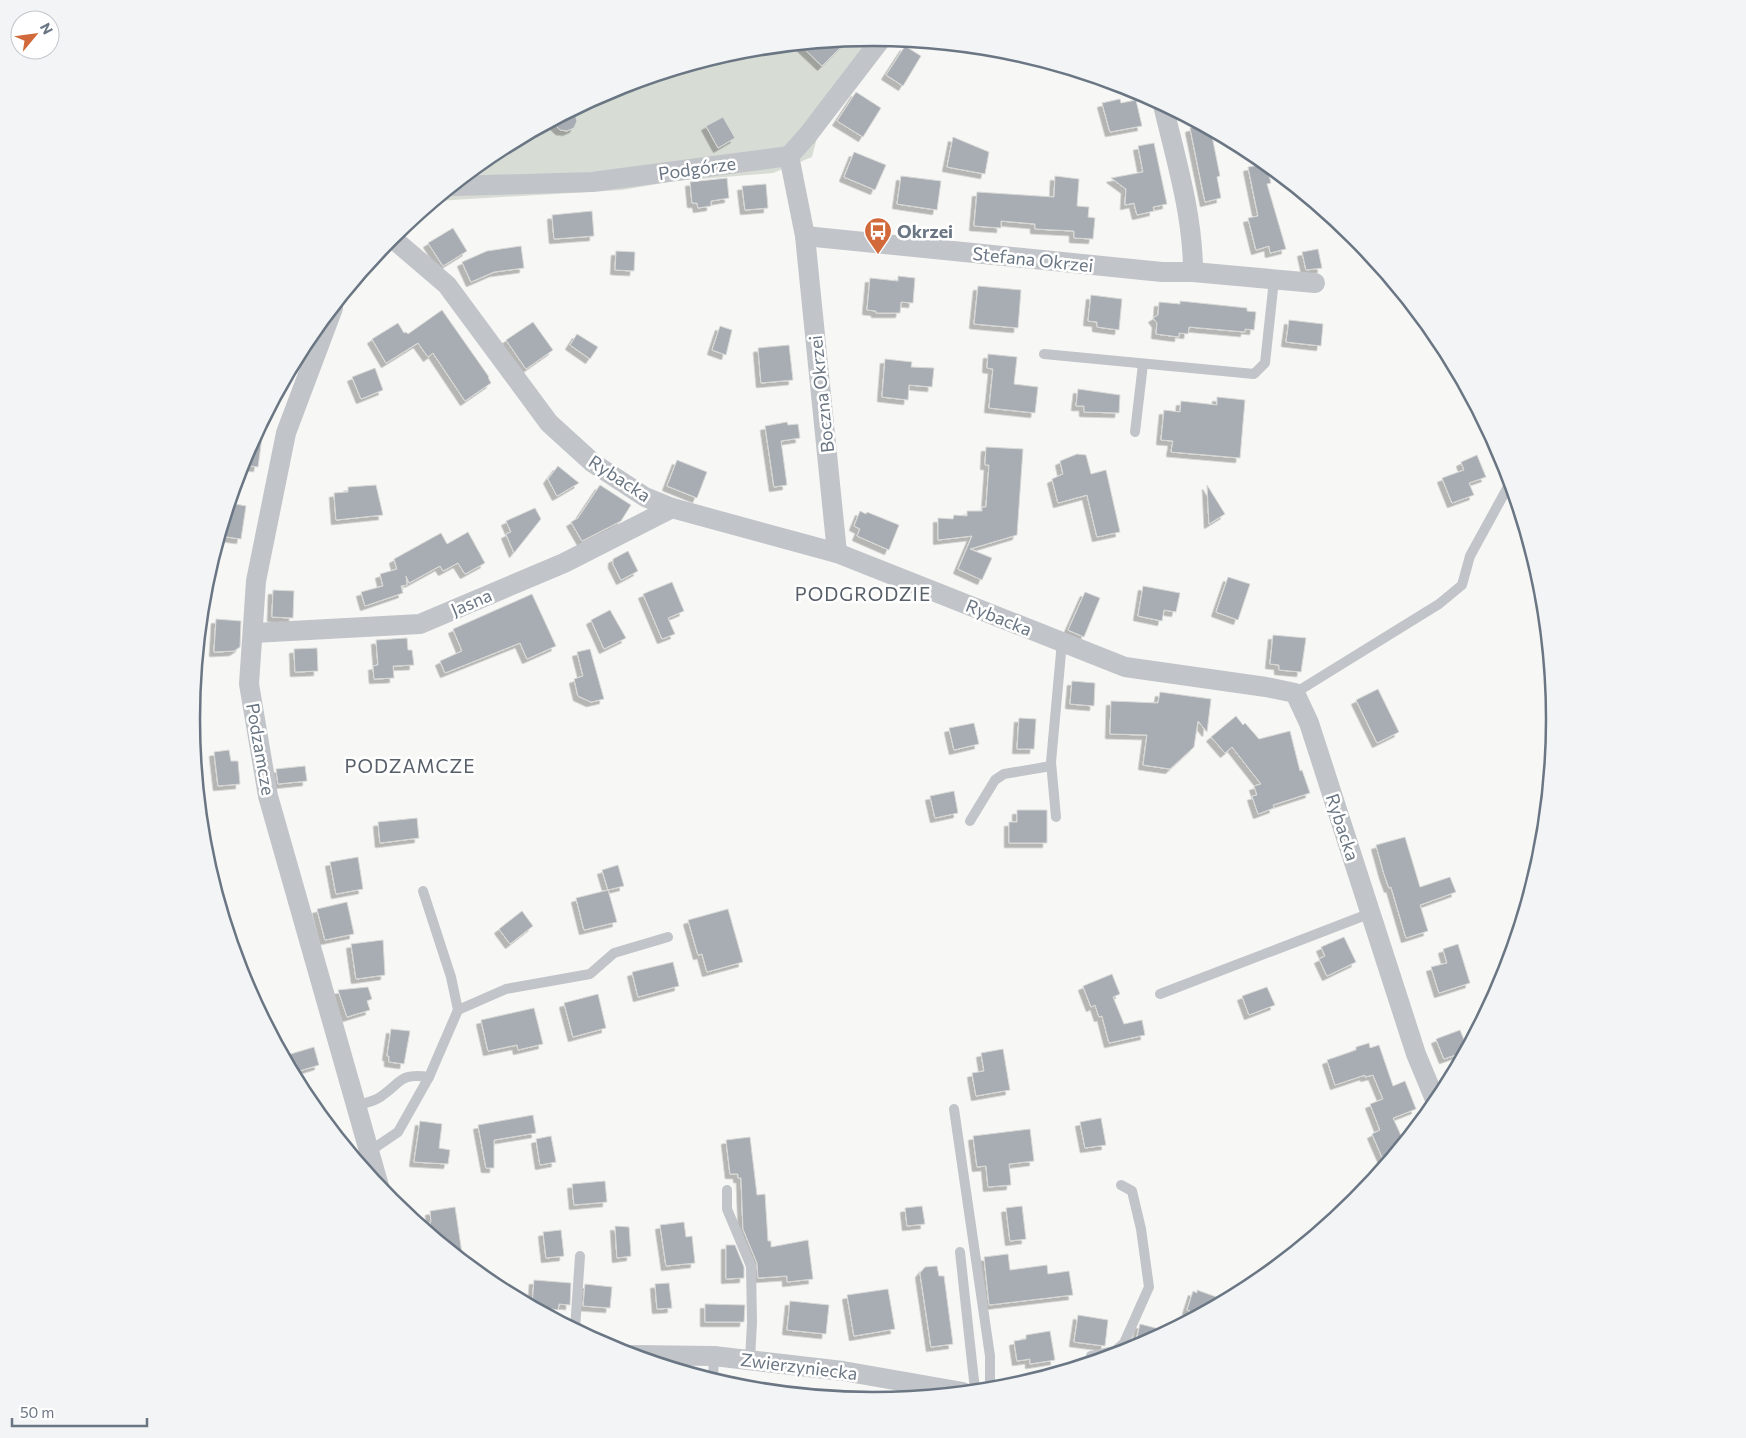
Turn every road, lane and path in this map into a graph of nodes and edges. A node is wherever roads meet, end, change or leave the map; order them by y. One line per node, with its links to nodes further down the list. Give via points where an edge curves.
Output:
1 (876, 46): 3 (street)
2 (1165, 113): 7 (street, via 1189,214)
3 (789, 156): 4 (street, Podgórze, via 592,182); 5 (street)
4 (462, 186)
5 (805, 236): 7 (street, Stefana Okrzei, via 1162,272); 16 (street, Boczna Okrzei)
6 (397, 243): 15 (street, Rybacka, via 447,285 548,423 593,462 646,496)
7 (1193, 272): 8 (street, Stefana Okrzei)
8 (1274, 280): 9 (street, Stefana Okrzei); 12 (lane, via 1265,364 1254,374)
9 (1315, 283)
10 (325, 329): 17 (street, Podzamcze, via 286,433 256,581)
11 (1044, 354): 12 (lane)
12 (1143, 364): 13 (lane)
13 (1135, 432)
14 (1506, 491): 19 (lane, via 1470,556 1462,585 1439,604)
15 (672, 508): 16 (street, Rybacka); 17 (street, Jasna, via 564,564 420,624)
16 (837, 553): 18 (street, Rybacka)
17 (253, 633): 30 (street, Podzamcze, via 249,684 268,796)
18 (1062, 642): 19 (street, Rybacka, via 1125,667 1266,686); 20 (lane)
19 (1295, 693): 24 (street, Rybacka, via 1309,722)
20 (1051, 766): 21 (lane); 22 (lane, via 1004,774 995,780)
21 (1056, 817)
22 (970, 821)
23 (423, 891): 27 (lane, via 451,977)
24 (1370, 913): 26 (lane); 29 (street, Rybacka, via 1416,1054)
25 (668, 937): 27 (lane, via 614,953 590,974 506,989)
26 (1160, 994)
27 (458, 1010): 28 (lane)
28 (429, 1077): 30 (lane, via 413,1076 396,1082 375,1101); 32 (lane, via 398,1132)
29 (1432, 1093)
30 (357, 1105): 32 (street, Podzamcze)
31 (954, 1109): 44 (lane, via 990,1356)
32 (370, 1151): 33 (street, Podzamcze)
33 (375, 1172)
34 (1121, 1185): 39 (lane, via 1132,1191 1142,1229 1149,1287)
35 (727, 1190): 42 (lane, via 727,1209 751,1266)
36 (960, 1252): 45 (lane)
37 (580, 1256): 38 (lane)
38 (575, 1322)
39 (1124, 1343)
40 (655, 1355): 41 (street, Zwierzyniecka)
41 (714, 1356): 42 (street, Zwierzyniecka); 43 (lane)
42 (750, 1360): 46 (street, Zwierzyniecka, via 843,1371)
43 (713, 1372)
44 (990, 1381)
45 (974, 1384)
46 (940, 1388)

